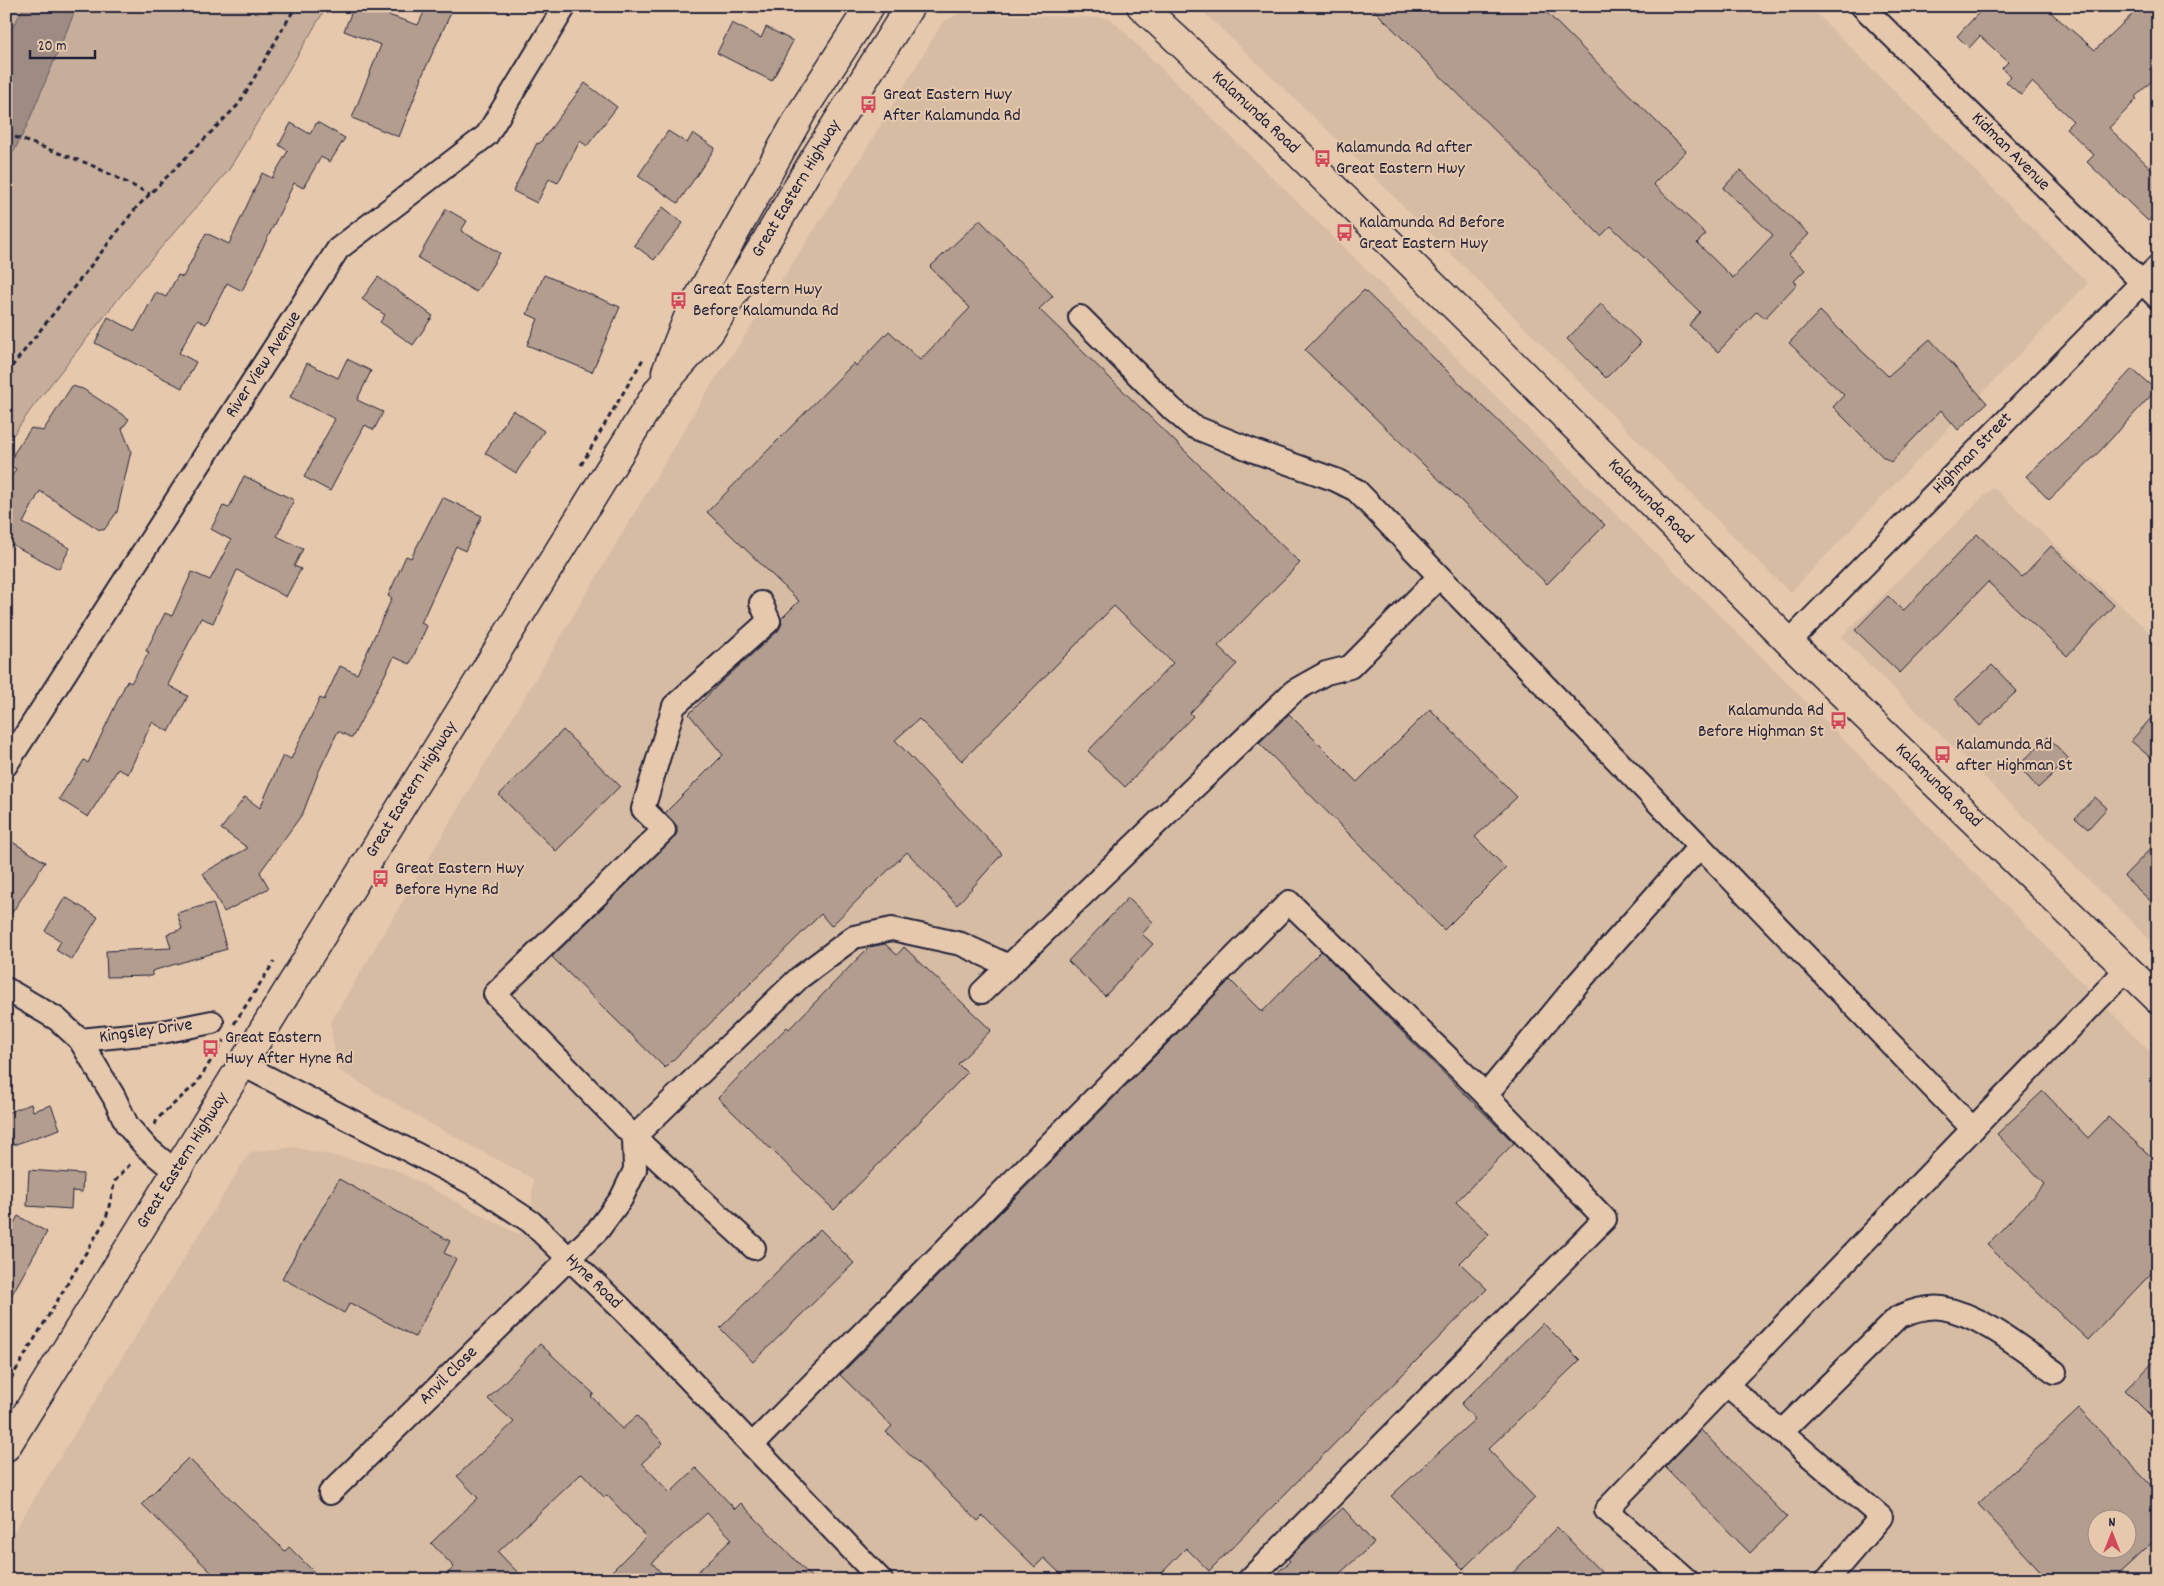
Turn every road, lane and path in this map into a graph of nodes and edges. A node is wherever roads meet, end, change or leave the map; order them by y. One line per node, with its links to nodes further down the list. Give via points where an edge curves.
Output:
1 (296, 6): 8 (path, via 239,104)
2 (565, 6): 22 (street, River View Avenue, via 487,134 338,249)
3 (870, 6): 17 (main road, Great Eastern Highway, via 802,112 689,315)
4 (910, 6): 17 (main road, Great Eastern Highway, via 709,333)
5 (1141, 6): 21 (main road, Kalamunda Road, via 1292,147 1449,301)
6 (1862, 6): 10 (street, Kidman Avenue)
7 (15, 137): 8 (path, via 89,164)
8 (150, 194): 15 (path)
9 (2158, 266): 10 (street, Highman Street)
10 (2142, 282): 11 (street, Kidman Avenue); 21 (street, Highman Street)
11 (2158, 298)
12 (1080, 317): 19 (street, via 1192,426 1356,490)
13 (644, 356): 18 (path)
14 (6, 364): 15 (path)
15 (11, 368): 16 (path)
16 (6, 374)
17 (659, 389): 32 (main road, Great Eastern Highway)
18 (580, 467)
19 (1439, 577): 23 (street); 25 (street, via 1350,667 1326,673 1294,690)
20 (761, 603): 35 (street, via 769,620 674,706 643,809 664,830 495,994)
21 (1789, 642): 26 (main road, Kalamunda Road)
22 (6, 765)
23 (1700, 846): 33 (street, via 1578,983); 34 (street)
24 (278, 956): 30 (path)
25 (1009, 966): 28 (street); 35 (street, via 961,944 892,929 854,937 798,978)
26 (2127, 969): 29 (main road, Kalamunda Road); 34 (street)
27 (6, 989): 31 (street, Kingsley Drive, via 57,1019)
28 (982, 992)
29 (2158, 1000)
30 (224, 1028): 31 (street, Kingsley Drive); 36 (path, via 196,1084 157,1119)
31 (80, 1040): 36 (street, Kingsley Drive, via 127,1126)
32 (243, 1065): 37 (main road, Great Eastern Highway); 39 (street, Hyne Road, via 472,1183 531,1222)
33 (1486, 1095): 44 (street, via 1289,902); 48 (street, via 1605,1219)
34 (1973, 1129): 41 (street)
35 (634, 1137): 38 (street); 39 (street, Anvil Close, via 635,1170 621,1199 598,1230)
36 (146, 1146): 37 (street, Kingsley Drive); 42 (path, via 115,1181 106,1219)
37 (176, 1172): 45 (main road, Great Eastern Highway)
38 (754, 1248)
39 (567, 1258): 44 (street, Hyne Road, via 623,1310); 46 (street, Anvil Close)
40 (2055, 1372): 43 (street, via 1972,1316 1941,1308 1916,1309 1898,1317)
41 (1727, 1385): 43 (street); 49 (street, via 1606,1510)
42 (6, 1387)
43 (1782, 1432): 50 (street, via 1881,1517)
44 (752, 1445): 47 (street, Hyne Road)
45 (6, 1447)
46 (330, 1493)
47 (881, 1580)
48 (1249, 1580)
49 (1687, 1580)
50 (1827, 1580)

